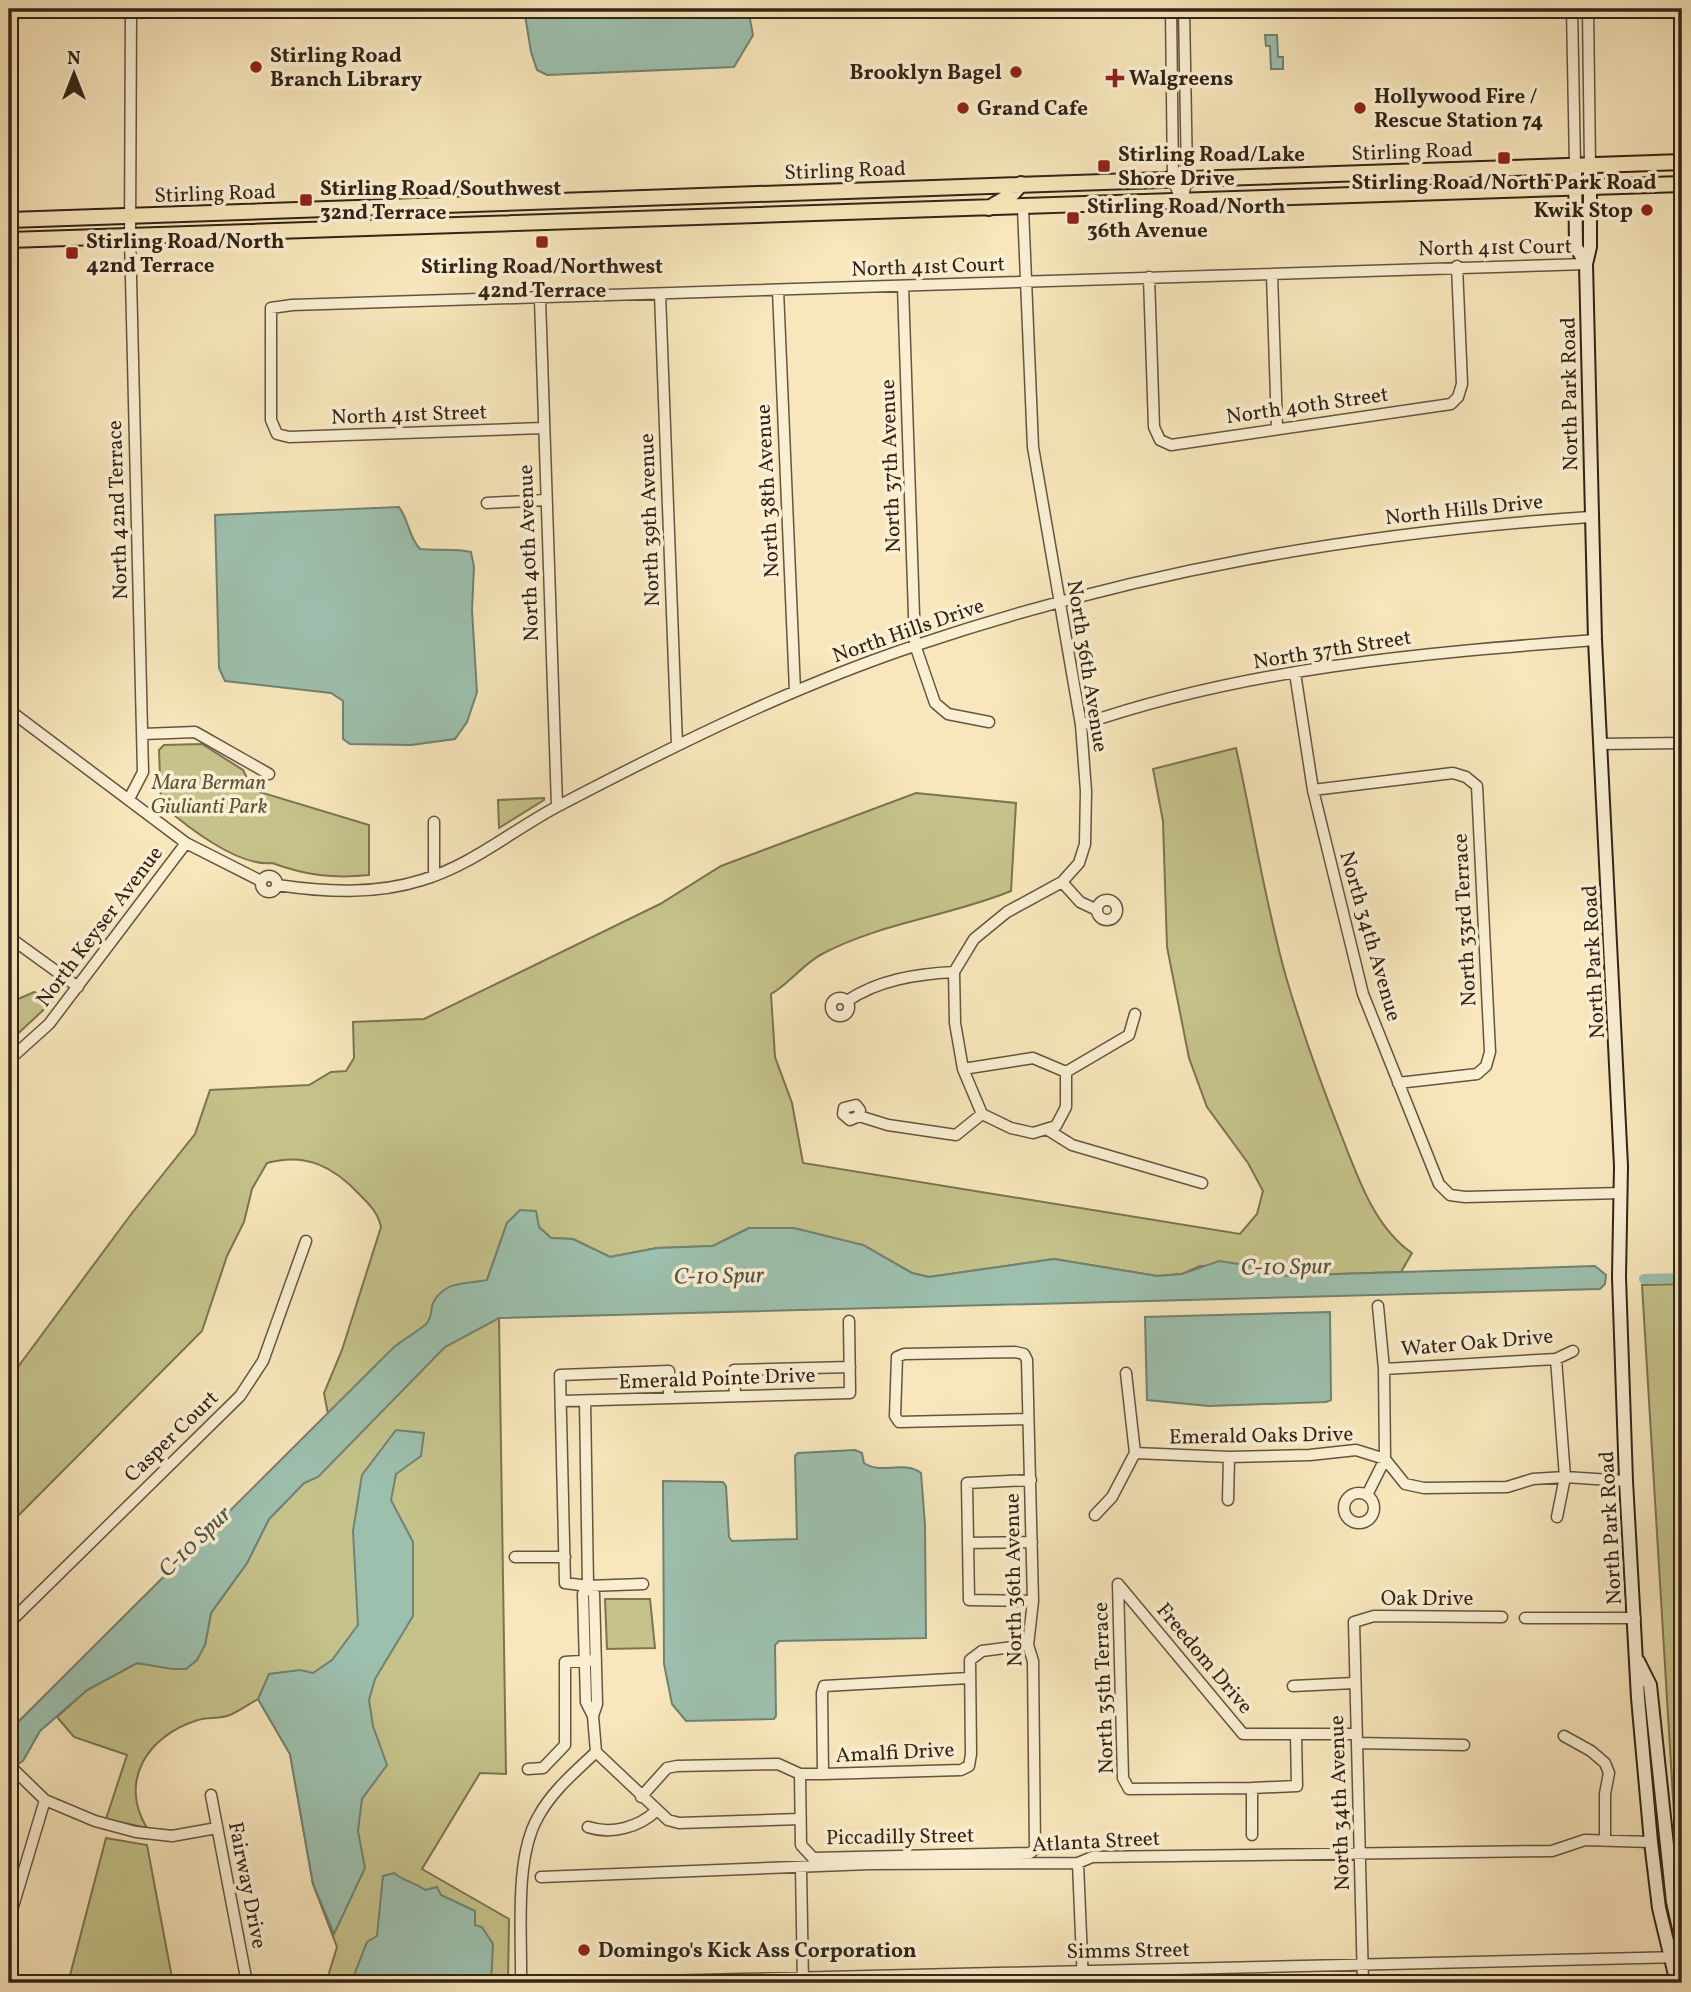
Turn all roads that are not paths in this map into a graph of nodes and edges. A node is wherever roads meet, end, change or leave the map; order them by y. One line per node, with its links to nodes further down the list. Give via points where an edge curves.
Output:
1 (131, 9): 23 (street, North 42nd Terrace)
2 (1171, 9): 6 (street)
3 (1184, 9): 7 (street)
4 (1572, 9): 8 (street)
5 (1588, 9): 9 (street)
6 (1171, 20): 7 (street); 13 (street)
7 (1185, 20): 13 (street)
8 (1573, 37): 9 (street, via 1579,38); 11 (street)
9 (1589, 53): 12 (street)
10 (1682, 162): 12 (main road, Stirling Road)
11 (1575, 166): 12 (main road, Stirling Road); 13 (main road, Stirling Road); 16 (street, North Park Road)
12 (1590, 166): 17 (street, North Park Road)
13 (1180, 178): 14 (main road, Stirling Road); 19 (street)
14 (1021, 184): 18 (main road, Stirling Road); 22 (main road)
15 (1682, 184): 17 (main road, Stirling Road)
16 (1575, 187): 17 (main road, Stirling Road); 19 (main road, Stirling Road); 29 (street, North Park Road, via 1576,247)
17 (1590, 187): 29 (street, North Park Road)
18 (628, 199): 20 (main road, Stirling Road); 25 (main road, via 606,211)
19 (1182, 203): 21 (main road, Stirling Road)
20 (474, 205): 23 (main road, Stirling Road); 26 (main road)
21 (1023, 208): 22 (main road, Stirling Road); 33 (street, North 36th Avenue)
22 (988, 209): 25 (main road, Stirling Road)
23 (130, 217): 24 (main road, Stirling Road); 27 (street, North 42nd Terrace)
24 (9, 220)
25 (603, 222): 26 (main road, Stirling Road)
26 (474, 226): 27 (main road, Stirling Road)
27 (131, 237): 28 (main road, Stirling Road); 52 (street, North 42nd Terrace)
28 (9, 240)
29 (1586, 264): 30 (street, North 41st Court); 43 (street, North Park Road)
30 (1457, 266): 31 (street, North 41st Court); 39 (street, North 40th Street, via 1462,384 1451,404)
31 (1272, 274): 32 (street, North 41st Court); 39 (street)
32 (1149, 277): 33 (street, North 41st Court); 39 (street, North 40th Street, via 1154,427 1160,440 1171,444)
33 (1025, 282): 34 (street, North 41st Court); 44 (street, North 36th Avenue, via 1033,447)
34 (903, 286): 35 (street, North 41st Court); 46 (street, North 37th Avenue)
35 (778, 290): 36 (street, North 41st Court); 48 (street, North 38th Avenue)
36 (660, 294): 37 (street, North 41st Court); 55 (street, North 39th Avenue)
37 (540, 299): 38 (street, North 40th Avenue); 40 (street, North 41st Court, via 271,308 271,420)
38 (543, 428): 40 (street, North 41st Street); 41 (street, North 40th Avenue)
39 (1276, 428)
40 (277, 434)
41 (545, 500): 42 (street); 59 (street, North 40th Avenue)
42 (487, 503)
43 (1590, 517): 44 (street, North Hills Drive, via 1344,541 1174,572); 45 (street, North Park Road)
44 (1058, 601): 46 (street, North Hills Drive); 51 (street, North 36th Avenue)
45 (1594, 640): 47 (street, North 37th Street, via 1428,653); 54 (street, North Park Road)
46 (915, 645): 48 (street, North Hills Drive); 50 (street, North 37th Avenue, via 935,703 948,714)
47 (1295, 673): 51 (street, North 37th Street, via 1135,706); 57 (street, North 34th Avenue)
48 (795, 691): 55 (street, North Hills Drive)
49 (9, 710): 58 (street)
50 (989, 722)
51 (1081, 725): 63 (street, North 36th Avenue, via 1085,844 1079,863)
52 (143, 734): 56 (street, via 195,732); 58 (street, North 42nd Terrace, via 142,780)
53 (1682, 743): 54 (street)
54 (1600, 744): 78 (street, North Park Road)
55 (677, 745): 59 (street, North Hills Drive)
56 (269, 774)
57 (1313, 790): 73 (street, North 34th Avenue, via 1363,993); 73 (street, North 33rd Terrace, via 1453,773 1477,786 1490,1052 1486,1066 1477,1074)
58 (129, 799): 61 (street)
59 (556, 806): 62 (street, North Hills Drive)
60 (434, 822): 62 (street)
61 (186, 843): 62 (street, North Hills Drive, via 261,881 271,876 277,885 362,890 397,887); 67 (street, North Keyser Avenue)
62 (435, 876)
63 (1062, 882): 64 (street, via 1080,902); 66 (street, North 36th Avenue, via 1007,912 974,939)
64 (1097, 910)
65 (9, 937): 67 (street)
66 (954, 972): 68 (street, via 919,974 864,989); 71 (street, via 955,1023)
67 (78, 987): 70 (street, North Keyser Avenue, via 49,1024)
68 (847, 1001)
69 (1135, 1014): 72 (street, via 1129,1035)
70 (9, 1060)
71 (963, 1069): 72 (street, via 1033,1058); 74 (street)
72 (1066, 1072): 76 (street, via 1066,1107 1056,1126)
73 (1398, 1083): 78 (street, North 34th Avenue, via 1439,1184 1450,1195)
74 (982, 1114): 75 (street, via 956,1135); 76 (street, via 1011,1128 1033,1133)
75 (859, 1116)
76 (1048, 1130): 77 (street, via 1072,1145)
77 (1202, 1183)
78 (1621, 1193): 97 (street, North Park Road)
79 (306, 1241): 114 (street, Casper Court, via 263,1361 240,1396)
80 (1378, 1306): 85 (street)
81 (849, 1321): 84 (street)
82 (1573, 1351): 83 (street, Water Oak Drive)
83 (1556, 1359): 85 (street, Water Oak Drive); 95 (street)
84 (850, 1367): 87 (street, Emerald Pointe Drive, via 850,1393); 87 (street, via 734,1370)
85 (1384, 1369): 94 (street)
86 (1126, 1373): 92 (street)
87 (735, 1396): 88 (street, Emerald Pointe Drive)
88 (670, 1398): 89 (street, via 669,1371 560,1375); 90 (street, Emerald Pointe Drive)
89 (562, 1401): 90 (street, Emerald Pointe Drive); 105 (street)
90 (585, 1401): 108 (street)
91 (1028, 1419): 91 (street, North 36th Avenue, via 1024,1354 897,1357 895,1416 899,1422); 96 (street, North 36th Avenue)
92 (1135, 1453): 93 (street, Emerald Oaks Drive); 100 (street, via 1112,1497)
93 (1229, 1457): 94 (street, Emerald Oaks Drive, via 1356,1450); 99 (street)
94 (1385, 1459): 95 (street, via 1405,1484 1424,1488 1507,1487); 98 (street)
95 (1565, 1477): 97 (street); 101 (street)
96 (1031, 1480): 102 (street, North 36th Avenue); 103 (street, via 967,1483)
97 (1626, 1481): 112 (street, North Park Road)
98 (1367, 1495)
99 (1228, 1500)
100 (1095, 1515)
101 (1557, 1517)
102 (1032, 1542): 103 (street); 109 (street, North 36th Avenue)
103 (968, 1543): 109 (street, via 969,1600)
104 (515, 1557): 105 (street)
105 (565, 1557): 108 (street, via 566,1585)
106 (643, 1584): 108 (street)
107 (1118, 1584): 121 (street, Freedom Drive, via 1243,1734); 130 (street, North 35th Terrace, via 1123,1778 1129,1789)
108 (588, 1586): 117 (street, via 583,1594)
109 (1033, 1601): 115 (street, North 36th Avenue)
110 (1502, 1617): 113 (street, Oak Drive, via 1374,1616)
111 (1525, 1618): 112 (street)
112 (1634, 1618): 116 (street, North Park Road)
113 (1354, 1622): 119 (street, North 34th Avenue)
114 (9, 1623)
115 (1028, 1645): 118 (street, via 982,1651 970,1660); 141 (street, North 36th Avenue, via 1033,1661)
116 (1636, 1657): 140 (street, North Park Road); 147 (street, North Park Road, via 1650,1685 1673,1902)
117 (591, 1660): 125 (street, via 597,1704 593,1716); 127 (street, via 565,1662 565,1745 543,1768)
118 (969, 1678): 129 (street, via 824,1686); 129 (street, Amalfi Drive, via 969,1766 961,1770)
119 (1354, 1683): 120 (street); 123 (street, North 34th Avenue)
120 (1293, 1686)
121 (1296, 1734): 123 (street, Freedom Drive); 130 (street, via 1297,1786)
122 (1563, 1736): 139 (street, via 1591,1751 1609,1773)
123 (1356, 1738): 124 (street, Freedom Drive); 142 (street, North 34th Avenue)
124 (1464, 1745)
125 (596, 1752): 132 (street); 153 (street, via 557,1790 529,1836 524,1860)
126 (11, 1767): 133 (street)
127 (528, 1769)
128 (800, 1774): 129 (street, Amalfi Drive); 132 (street, Amalfi Drive, via 778,1764 677,1766 667,1768); 135 (street, Piccadilly Street)
129 (822, 1774)
130 (1252, 1788): 138 (street)
131 (211, 1795): 137 (street, Fairway Drive)
132 (640, 1797): 134 (street)
133 (46, 1800): 137 (street, via 136,1832 172,1836); 146 (street)
134 (656, 1811): 135 (street, via 679,1823); 136 (street, via 642,1825 631,1828)
135 (800, 1819): 141 (street, Piccadilly Street, via 801,1846 813,1858 1030,1853)
136 (588, 1827)
137 (217, 1828): 152 (street, Fairway Drive)
138 (1252, 1835)
139 (1605, 1841): 140 (street, Atlanta Street); 142 (street, Atlanta Street, via 1586,1840 1552,1851)
140 (1651, 1842): 148 (street, North Park Road, via 1659,1908)
141 (1035, 1849)
142 (1360, 1856): 143 (street, Atlanta Street, via 1092,1857); 149 (street, North 34th Avenue)
143 (1078, 1863): 144 (street, Atlanta Street); 150 (street)
144 (801, 1868): 145 (street, Atlanta Street); 151 (street)
145 (541, 1877)
146 (9, 1920)
147 (1682, 1942)
148 (1678, 1958): 149 (street, Simms Street); 157 (street, North Park Road)
149 (1363, 1964): 150 (street, Simms Street); 156 (street, North 34th Avenue)
150 (1083, 1971): 151 (street, Simms Street); 155 (street)
151 (803, 1981): 154 (street, Simms Street)
152 (247, 1983)
153 (522, 1983)
154 (575, 1983)
155 (1083, 1983)
156 (1363, 1983)
157 (1677, 1983)

